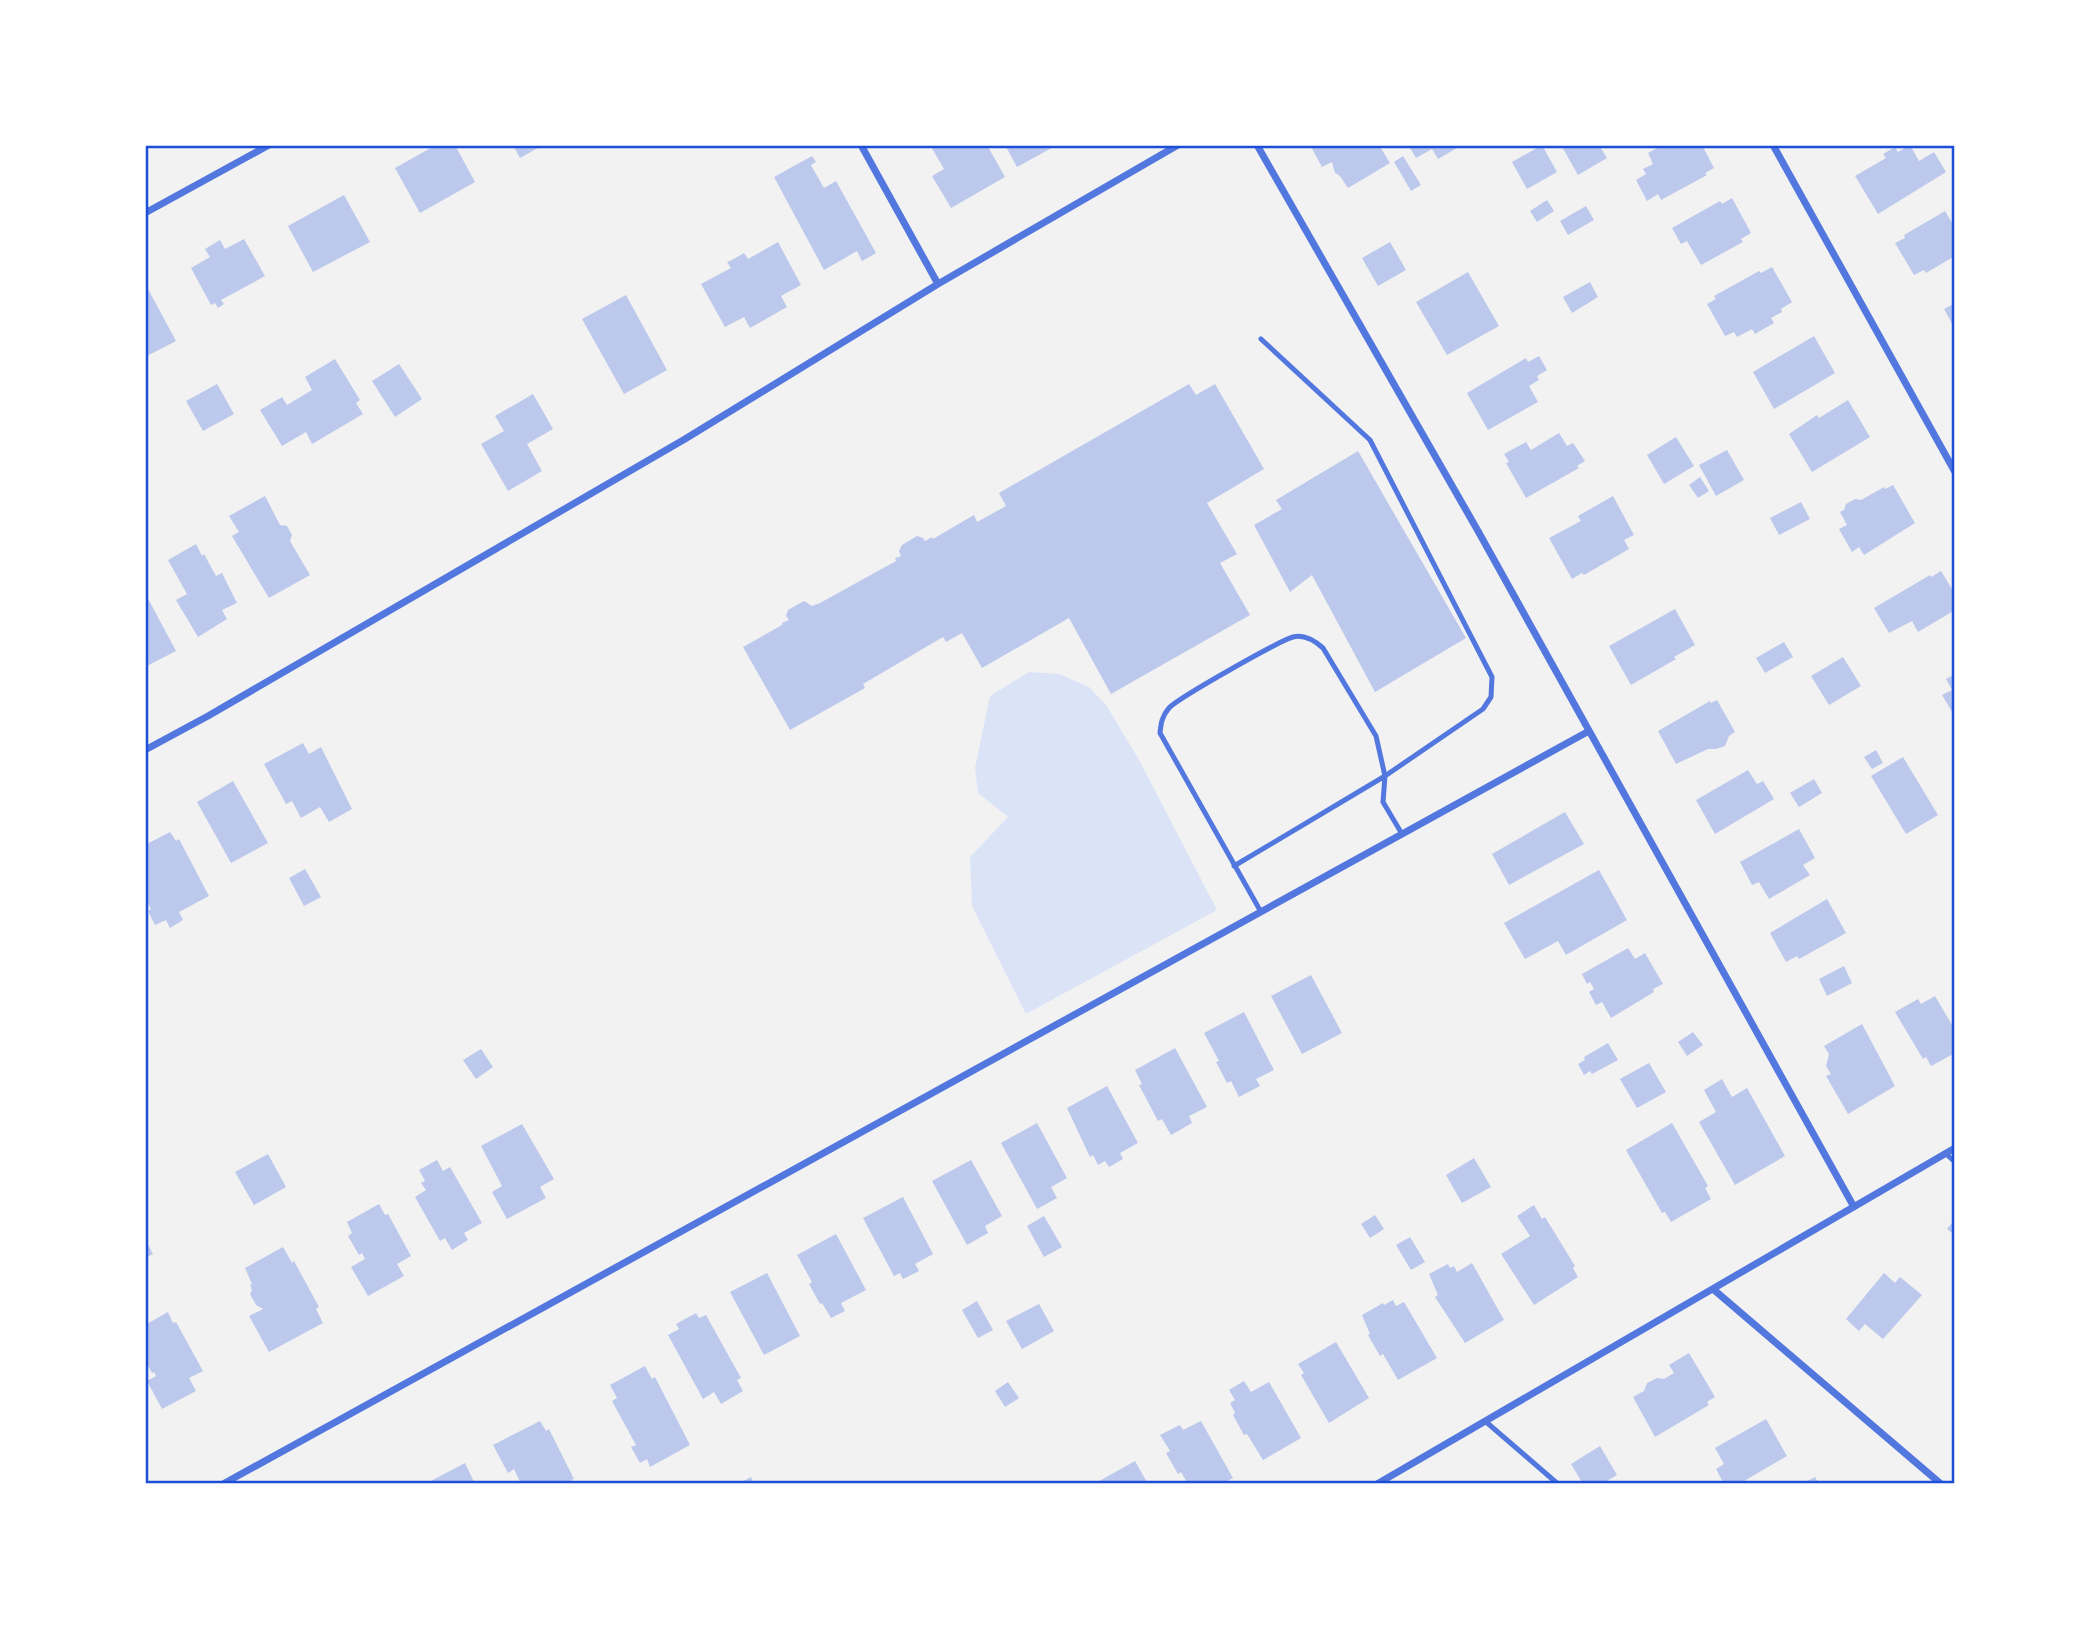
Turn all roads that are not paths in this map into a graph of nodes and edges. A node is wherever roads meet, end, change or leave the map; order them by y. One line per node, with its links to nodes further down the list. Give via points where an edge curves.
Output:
1 (269, 145): 6 (street)
2 (861, 145): 7 (street)
3 (1178, 145): 7 (street)
4 (1257, 145): 10 (street)
5 (1773, 145): 9 (street)
6 (145, 213)
7 (938, 284): 11 (street, via 685,439)
8 (1261, 339): 12 (lane, via 1370,440 1492,677 1491,697 1483,709)
9 (1955, 472)
10 (1589, 731): 13 (street); 19 (street)
11 (145, 750)
12 (1385, 776): 13 (lane, via 1382,802); 14 (lane); 14 (lane, via 1376,736 1323,648 1311,639 1295,636 1231,670 1171,706 1160,733)
13 (1402, 834): 15 (street)
14 (1234, 866): 15 (lane)
15 (1261, 912): 22 (street)
16 (1955, 1148): 17 (street)
17 (1945, 1153): 18 (lane); 19 (street)
18 (1955, 1162)
19 (1854, 1207): 20 (street)
20 (1713, 1289): 21 (street); 26 (street)
21 (1485, 1421): 24 (street); 25 (lane)
22 (234, 1481): 23 (street)
23 (223, 1484)
24 (1377, 1484)
25 (1558, 1484)
26 (1941, 1484)

